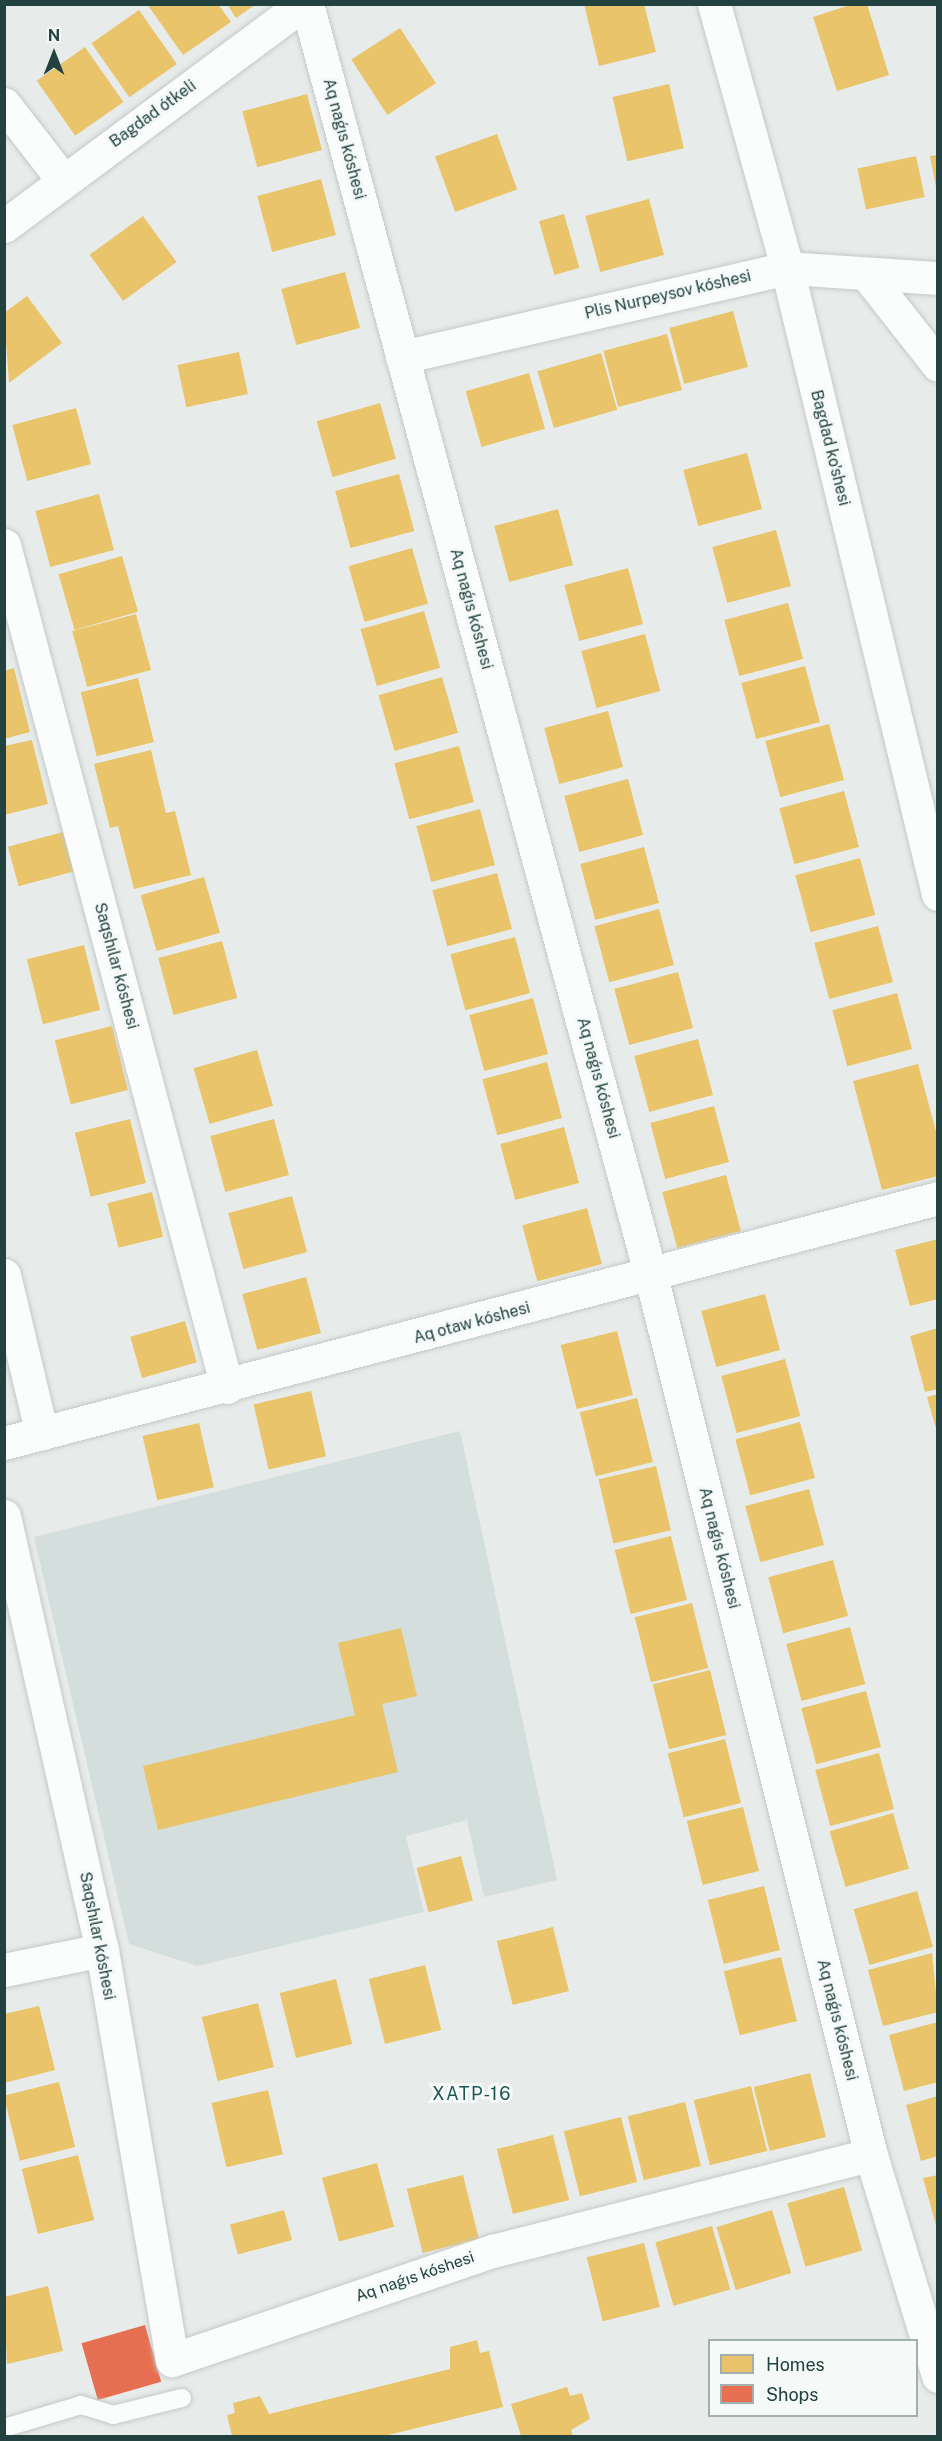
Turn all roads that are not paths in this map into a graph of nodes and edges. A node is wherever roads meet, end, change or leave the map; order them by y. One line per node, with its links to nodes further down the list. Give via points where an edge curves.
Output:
1 (305, 4): 4 (street, Bagdad ótkeli); 9 (street, Aq naǵıs kóshesi)
2 (714, 4): 6 (street, Bagdad ko'shesi)
3 (4, 104): 4 (street)
4 (63, 180): 5 (street, Bagdad ótkeli)
5 (4, 226)
6 (787, 268): 7 (street, Plis Nurpeysov kóshesi); 9 (street, Plis Nurpeysov kóshesi); 12 (street, Bagdad ko'shesi)
7 (868, 276): 8 (street, Plis Nurpeysov kóshesi); 10 (street)
8 (938, 278)
9 (402, 357): 15 (street, Aq naǵıs kóshesi)
10 (938, 365)
11 (4, 545): 16 (street, Saqshılar kóshesi)
12 (938, 894)
13 (938, 1198): 15 (street, Aq otaw kóshesi)
14 (4, 1275): 17 (street)
15 (651, 1276): 16 (street, Aq otaw kóshesi); 22 (street, Aq naǵıs kóshesi)
16 (227, 1387): 17 (street, Aq otaw kóshesi)
17 (42, 1434): 18 (street, Aq otaw kóshesi)
18 (4, 1443)
19 (4, 1516): 20 (street, Saqshılar kóshesi)
20 (102, 1950): 21 (street); 23 (street, Saqshılar kóshesi)
21 (4, 1970)
22 (871, 2155): 23 (street, Aq naǵıs kóshesi, via 493,2251); 24 (street, Aq naǵıs kóshesi)
23 (172, 2360)
24 (938, 2376)
25 (182, 2398): 26 (lane, via 113,2415 81,2404)
26 (4, 2428)

